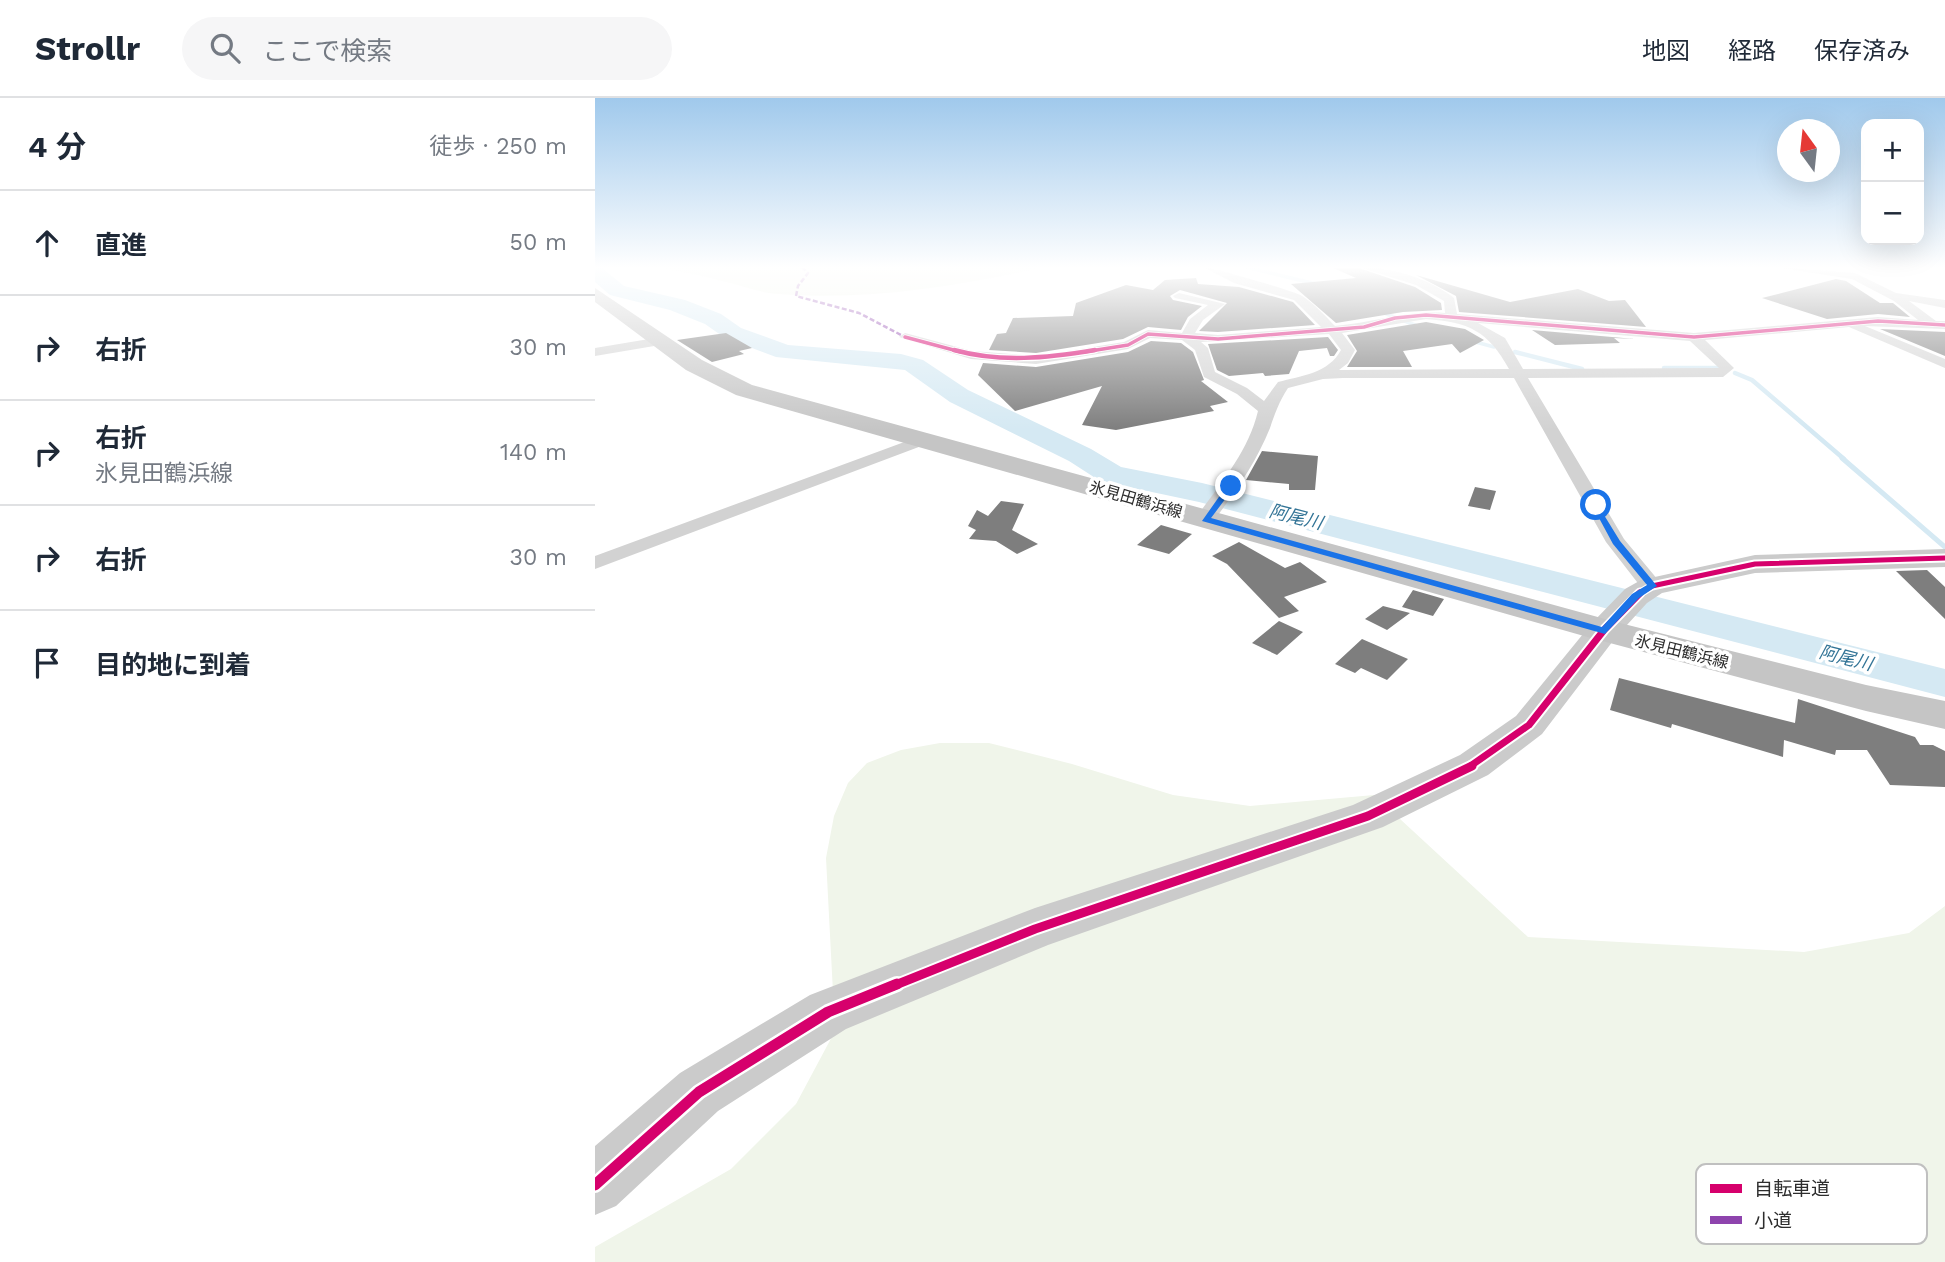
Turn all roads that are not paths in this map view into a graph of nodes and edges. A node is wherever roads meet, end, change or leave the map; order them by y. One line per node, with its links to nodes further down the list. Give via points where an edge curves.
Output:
1 (634, 321): 15 (main road, 氷見田鶴浜線)
2 (1195, 321): 14 (street)
3 (1323, 321): 11 (street)
4 (1386, 321): 11 (street)
5 (1463, 321): 18 (street, via 1500,341)
6 (1521, 321): 13 (street)
7 (1873, 321): 9 (street)
8 (1884, 321): 10 (street)
9 (1847, 323): 13 (street); 17 (street)
10 (1938, 324)
11 (1332, 330): 14 (street); 19 (street, via 1345,342 1347,356)
12 (905, 337): 14 (street, via 971,355 1036,360 1128,345 1148,334)
13 (1694, 337): 18 (street, via 1727,368 1723,373)
14 (1187, 338): 20 (street, via 1201,348 1209,374)
15 (661, 341): 16 (street); 21 (main road, 氷見田鶴浜線, via 694,365 744,390)
16 (595, 352)
17 (1945, 364)
18 (1517, 373): 19 (street); 25 (street, via 1616,542)
19 (1323, 375): 20 (street, via 1283,385)
20 (1266, 410): 22 (street, via 1231,486)
21 (926, 439): 22 (main road, 氷見田鶴浜線); 24 (street)
22 (1209, 514): 25 (main road, 氷見田鶴浜線)
23 (1945, 558): 25 (street, via 1755,564)
24 (595, 563)
25 (1627, 607): 26 (main road, 氷見田鶴浜線, via 1866,698); 27 (street, via 1529,724 1474,765 1368,816 1035,929 828,1012 699,1092)
26 (1945, 715)
27 (595, 1185)

